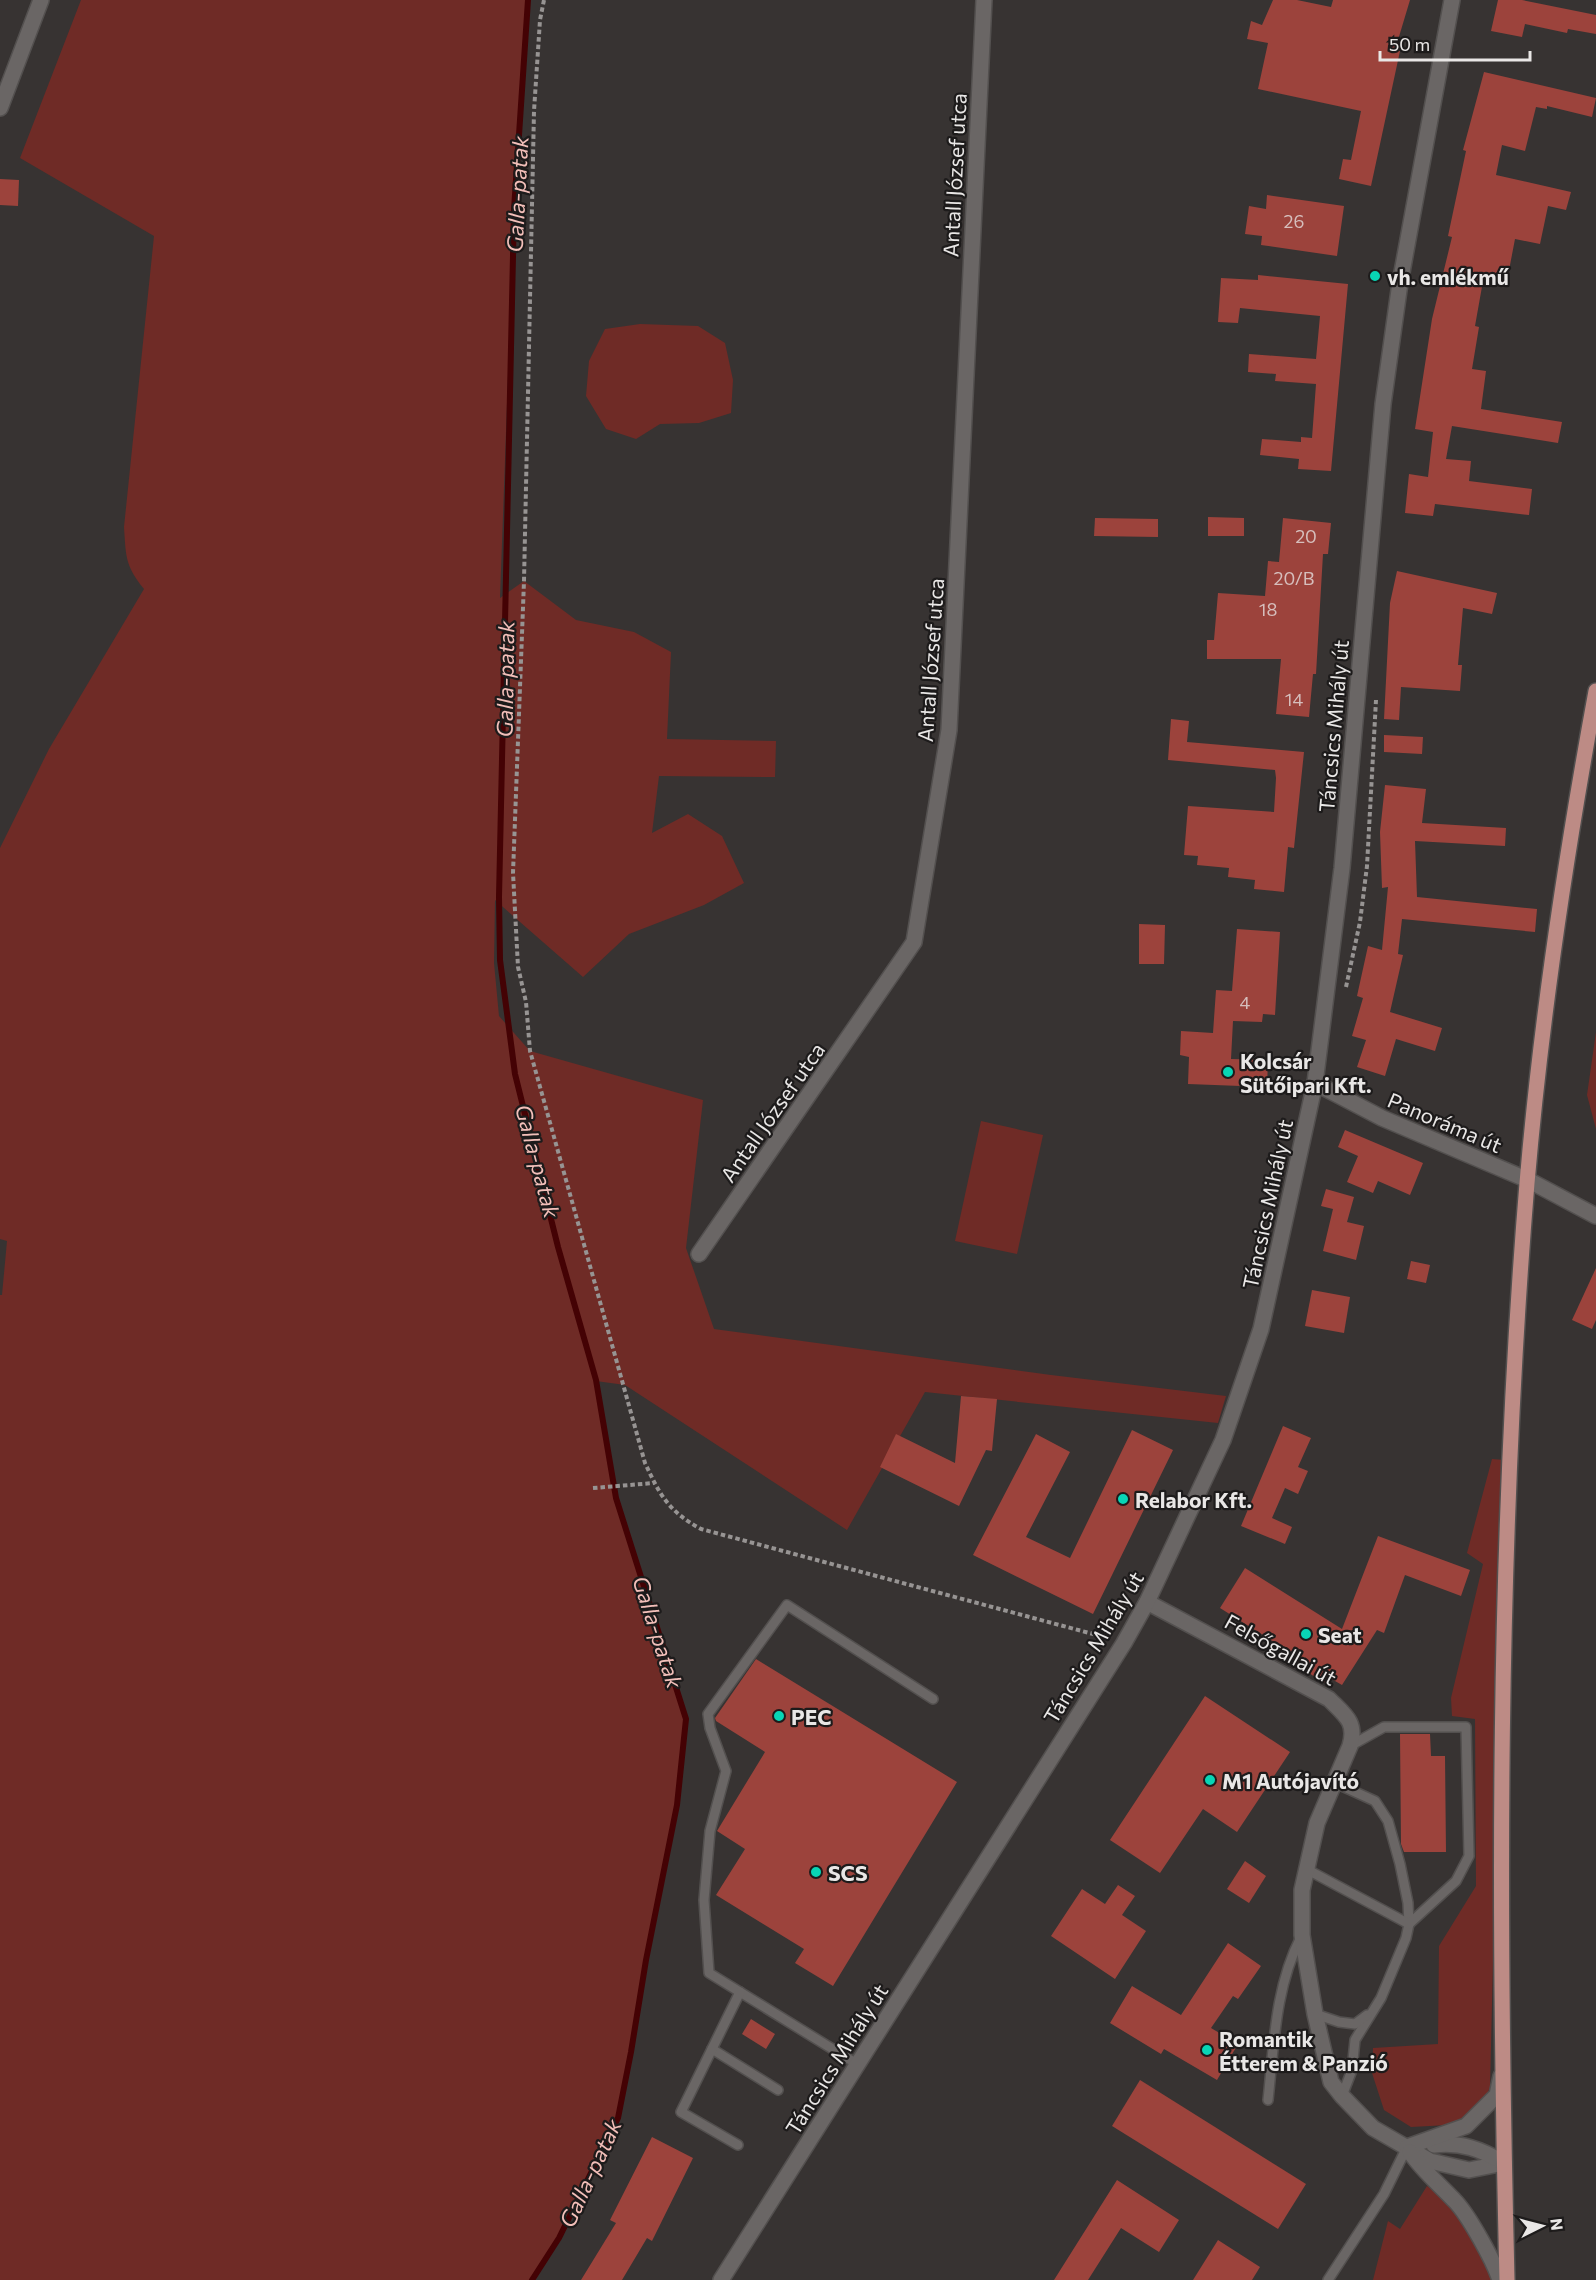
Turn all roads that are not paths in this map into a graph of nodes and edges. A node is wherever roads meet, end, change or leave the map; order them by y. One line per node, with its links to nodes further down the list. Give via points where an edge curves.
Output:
1 (41, 0): 4 (street)
2 (984, 0): 9 (street, Antall József utca, via 949,730 914,942)
3 (1452, 0): 6 (street, Táncsics Mihály út, via 1400,283 1383,404 1342,868)
4 (0, 108)
5 (1596, 691): 7 (main road, via 1572,822)
6 (1315, 1083): 7 (street, Panoráma út, via 1382,1118); 10 (street, Táncsics Mihály út, via 1261,1329 1223,1440)
7 (1528, 1180): 8 (street, Panoráma út); 21 (main road, via 1508,1527 1501,1868)
8 (1596, 1216)
9 (699, 1254)
10 (1147, 1602): 12 (street, Felsőgallai út, via 1329,1699 1351,1721); 22 (street, Táncsics Mihály út)
11 (933, 1699): 17 (lane, via 788,1605 708,1714 726,1771 710,1831 704,1900 709,1973)
12 (1350, 1746): 13 (street, Felsőgallai út); 15 (lane, via 1384,1727 1466,1727 1469,1856 1456,1881)
13 (1333, 1782): 14 (street, Felsőgallai út, via 1317,1823); 15 (lane, via 1376,1802 1388,1821 1408,1903)
14 (1308, 1870): 15 (lane); 16 (street, Felsőgallai út, via 1302,1890)
15 (1409, 1924): 18 (lane)
16 (1302, 1935): 19 (street, Felsőgallai út); 25 (lane, via 1284,1976)
17 (740, 1992): 20 (lane); 22 (lane)
18 (1372, 2012): 19 (lane, via 1355,2024); 24 (lane, via 1355,2040 1352,2070)
19 (1315, 2014): 24 (street, Felsőgallai út, via 1331,2082)
20 (712, 2049): 23 (lane); 26 (lane, via 681,2112)
21 (1504, 2062): 27 (street, via 1497,2095 1466,2126); 28 (main road)
22 (857, 2064): 29 (street, Táncsics Mihály út)
23 (778, 2090)
24 (1341, 2096): 27 (street, Felsőgallai út, via 1373,2128)
25 (1268, 2100)
26 (738, 2145)
27 (1407, 2147): 28 (street, via 1452,2143 1485,2152); 28 (street, Felsőgallai út, via 1430,2161 1469,2170); 30 (lane, via 1384,2194); 31 (street, via 1421,2168 1456,2202 1495,2265)
28 (1504, 2163): 32 (main road)
29 (721, 2280)
30 (1328, 2280)
31 (1500, 2280)
32 (1508, 2280)

